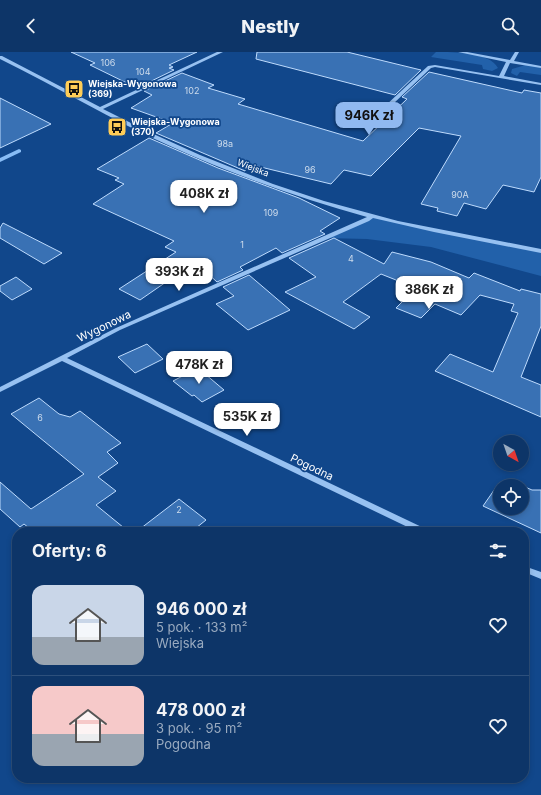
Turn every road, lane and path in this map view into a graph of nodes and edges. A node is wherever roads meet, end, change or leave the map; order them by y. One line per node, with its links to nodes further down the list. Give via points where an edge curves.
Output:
1 (221, 52): 11 (street)
2 (460, 52): 6 (street)
3 (490, 52): 6 (street)
4 (517, 52): 7 (street)
5 (0, 57): 11 (street, Wiejska)
6 (488, 57): 7 (street)
7 (511, 61): 8 (street); 9 (street)
8 (541, 67)
9 (501, 77): 10 (street); 12 (street, via 430,67)
10 (541, 84)
11 (99, 109): 13 (street, Wiejska, via 212,162 292,192)
12 (372, 121)
13 (372, 216): 14 (street, Wiejska); 15 (street, Wygonowa, via 118,329)
14 (541, 251)
15 (62, 358): 16 (street, Wygonowa); 17 (street, Pogodna)
16 (0, 390)
17 (415, 527)
18 (529, 571): 19 (street)
19 (541, 576)

